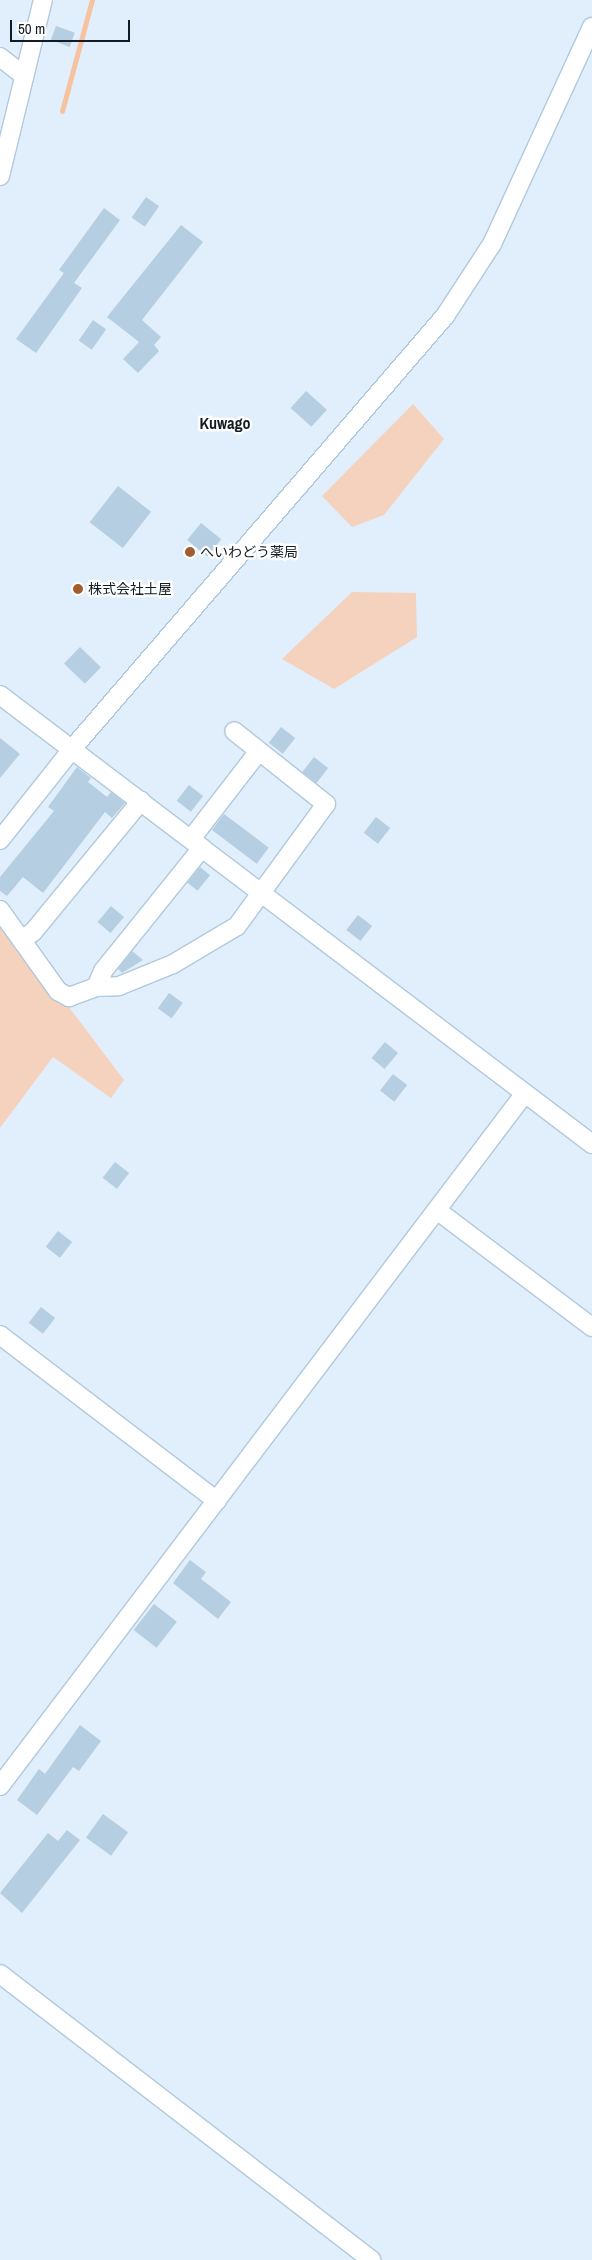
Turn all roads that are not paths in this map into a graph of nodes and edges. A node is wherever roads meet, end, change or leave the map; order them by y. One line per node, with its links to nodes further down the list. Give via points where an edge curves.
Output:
1 (43, 0): 4 (street)
2 (592, 27): 8 (street, via 492,244 468,285 404,368)
3 (0, 58): 4 (street)
4 (24, 76): 5 (street)
5 (0, 176)
6 (0, 695): 8 (street)
7 (234, 731): 9 (street)
8 (72, 749): 10 (street); 11 (street)
9 (259, 751): 12 (street); 13 (street, via 326,804)
10 (141, 801): 12 (street); 15 (street, via 33,932)
11 (0, 840)
12 (196, 844): 13 (street); 16 (street, via 103,971)
13 (262, 893): 16 (street, via 237,926 173,964 119,986); 17 (street)
14 (0, 910): 15 (street)
15 (22, 939): 16 (street, via 58,991 69,997)
16 (96, 987)
17 (525, 1093): 18 (street); 19 (street)
18 (592, 1144)
19 (438, 1211): 20 (street); 22 (street)
20 (592, 1327)
21 (0, 1335): 22 (street)
22 (217, 1501): 23 (street)
23 (0, 1786)
24 (0, 1974): 25 (street)
25 (372, 2260)

